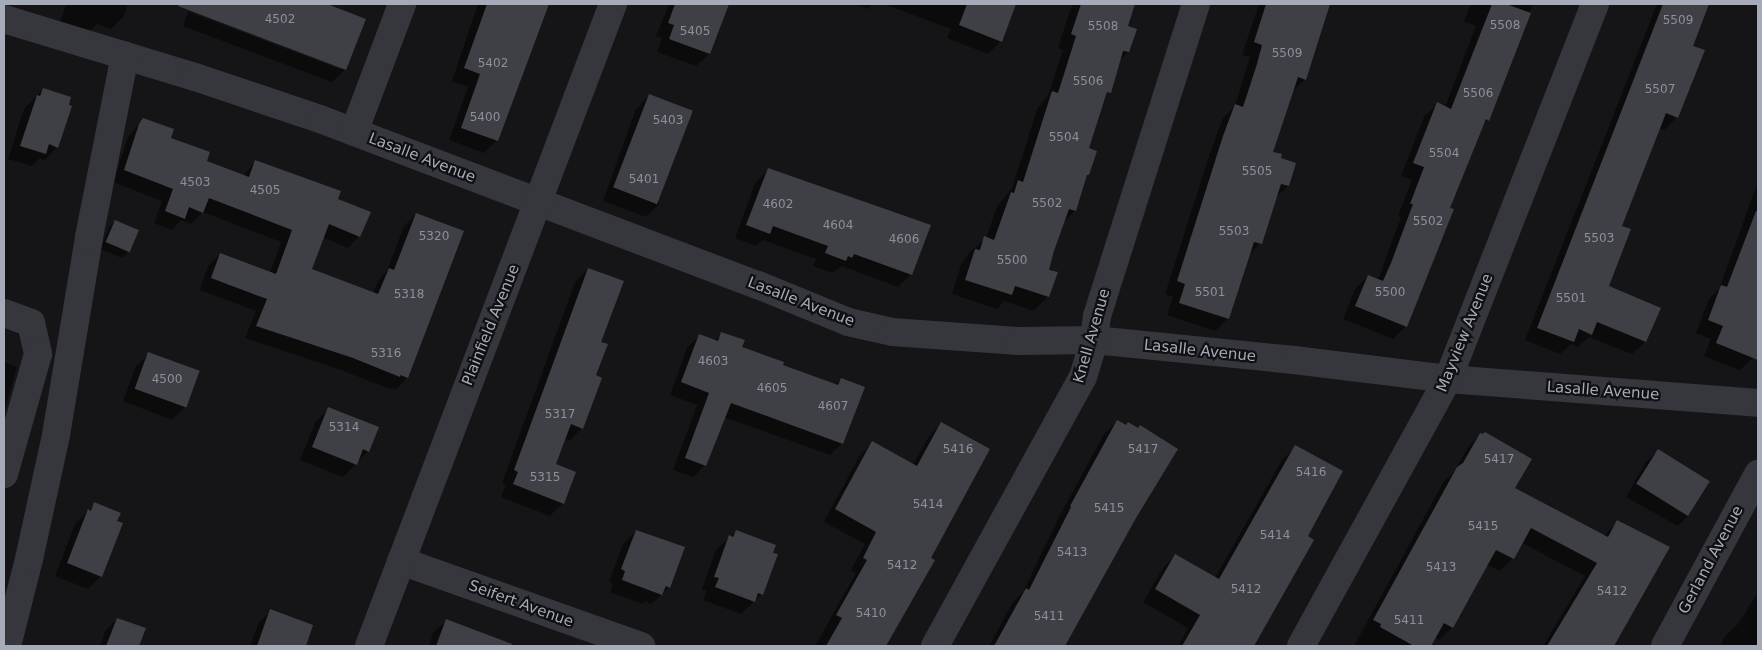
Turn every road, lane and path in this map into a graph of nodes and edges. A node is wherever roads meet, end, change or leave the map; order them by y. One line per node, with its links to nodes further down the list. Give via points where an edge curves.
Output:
1 (402, 4): 7 (street)
2 (613, 4): 8 (street, Plainfield Avenue)
3 (1196, 4): 10 (street, Knell Avenue, via 1097,316)
4 (1595, 4): 11 (street, Mayview Avenue)
5 (4, 19): 6 (street, Lasalle Avenue)
6 (124, 56): 7 (street, Lasalle Avenue); 16 (street, via 56,435)
7 (354, 132): 8 (street, Lasalle Avenue)
8 (539, 203): 10 (street, Lasalle Avenue, via 848,322 892,332 1019,341); 15 (street, Plainfield Avenue)
9 (4, 314): 13 (street, via 31,324 38,354)
10 (1094, 340): 11 (street, Lasalle Avenue); 19 (street, Knell Avenue, via 1083,377)
11 (1448, 379): 12 (street, Lasalle Avenue); 20 (street, Mayview Avenue)
12 (1758, 403)
13 (4, 474)
14 (1758, 474): 21 (street, Gerland Avenue)
15 (401, 561): 17 (street, Plainfield Avenue); 18 (street, Seifert Avenue)
16 (7, 646)
17 (369, 646)
18 (641, 646)
19 (935, 646)
20 (1301, 646)
21 (1665, 646)

